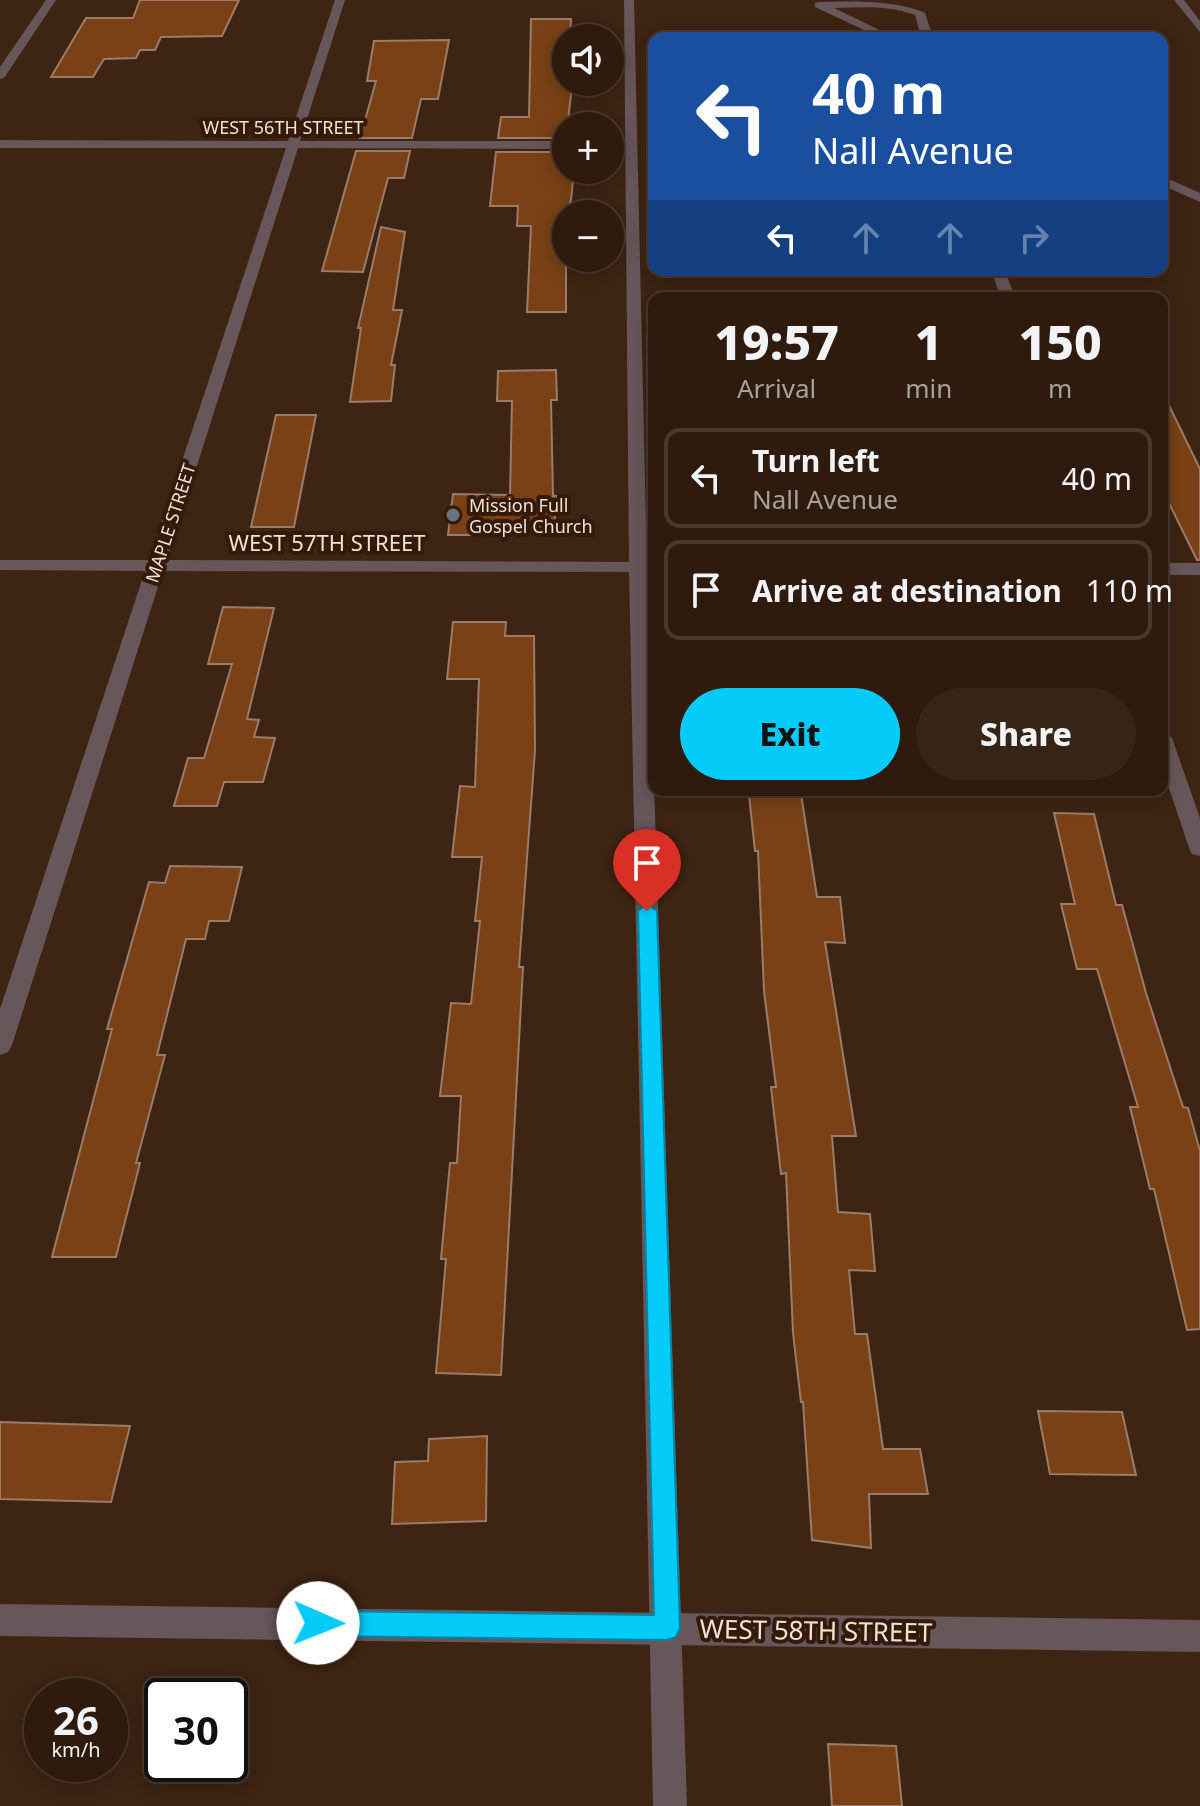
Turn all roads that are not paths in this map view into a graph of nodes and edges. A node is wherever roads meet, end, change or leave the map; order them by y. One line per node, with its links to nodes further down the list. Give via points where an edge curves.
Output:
1 (51, 0): 10 (street)
2 (340, 0): 13 (street, MAPLE STREET)
3 (629, 0): 11 (street)
4 (806, 0): 6 (street)
5 (1179, 0): 7 (street)
6 (819, 5): 8 (street); 9 (street, via 910,6 920,13)
7 (1200, 29)
8 (877, 32)
9 (925, 32)
10 (0, 76)
11 (622, 112)
12 (0, 144): 13 (street, WEST 56TH STREET)
13 (294, 145): 14 (street, WEST 56TH STREET); 19 (street, MAPLE STREET)
14 (552, 145)
15 (1168, 183): 17 (street)
16 (622, 184): 20 (street)
17 (1200, 198)
18 (0, 565): 19 (street, WEST 57TH STREET)
19 (156, 566): 20 (street, WEST 57TH STREET); 27 (street, MAPLE STREET)
20 (646, 567): 23 (street)
21 (1168, 569): 22 (street)
22 (1200, 569)
23 (648, 668)
24 (1168, 755): 26 (street)
25 (651, 796): 29 (street)
26 (1200, 848)
27 (0, 1045)
28 (0, 1620): 29 (street, WEST 58TH STREET)
29 (667, 1628): 30 (street, WEST 58TH STREET); 31 (street)
30 (1200, 1636)
31 (670, 1806)

